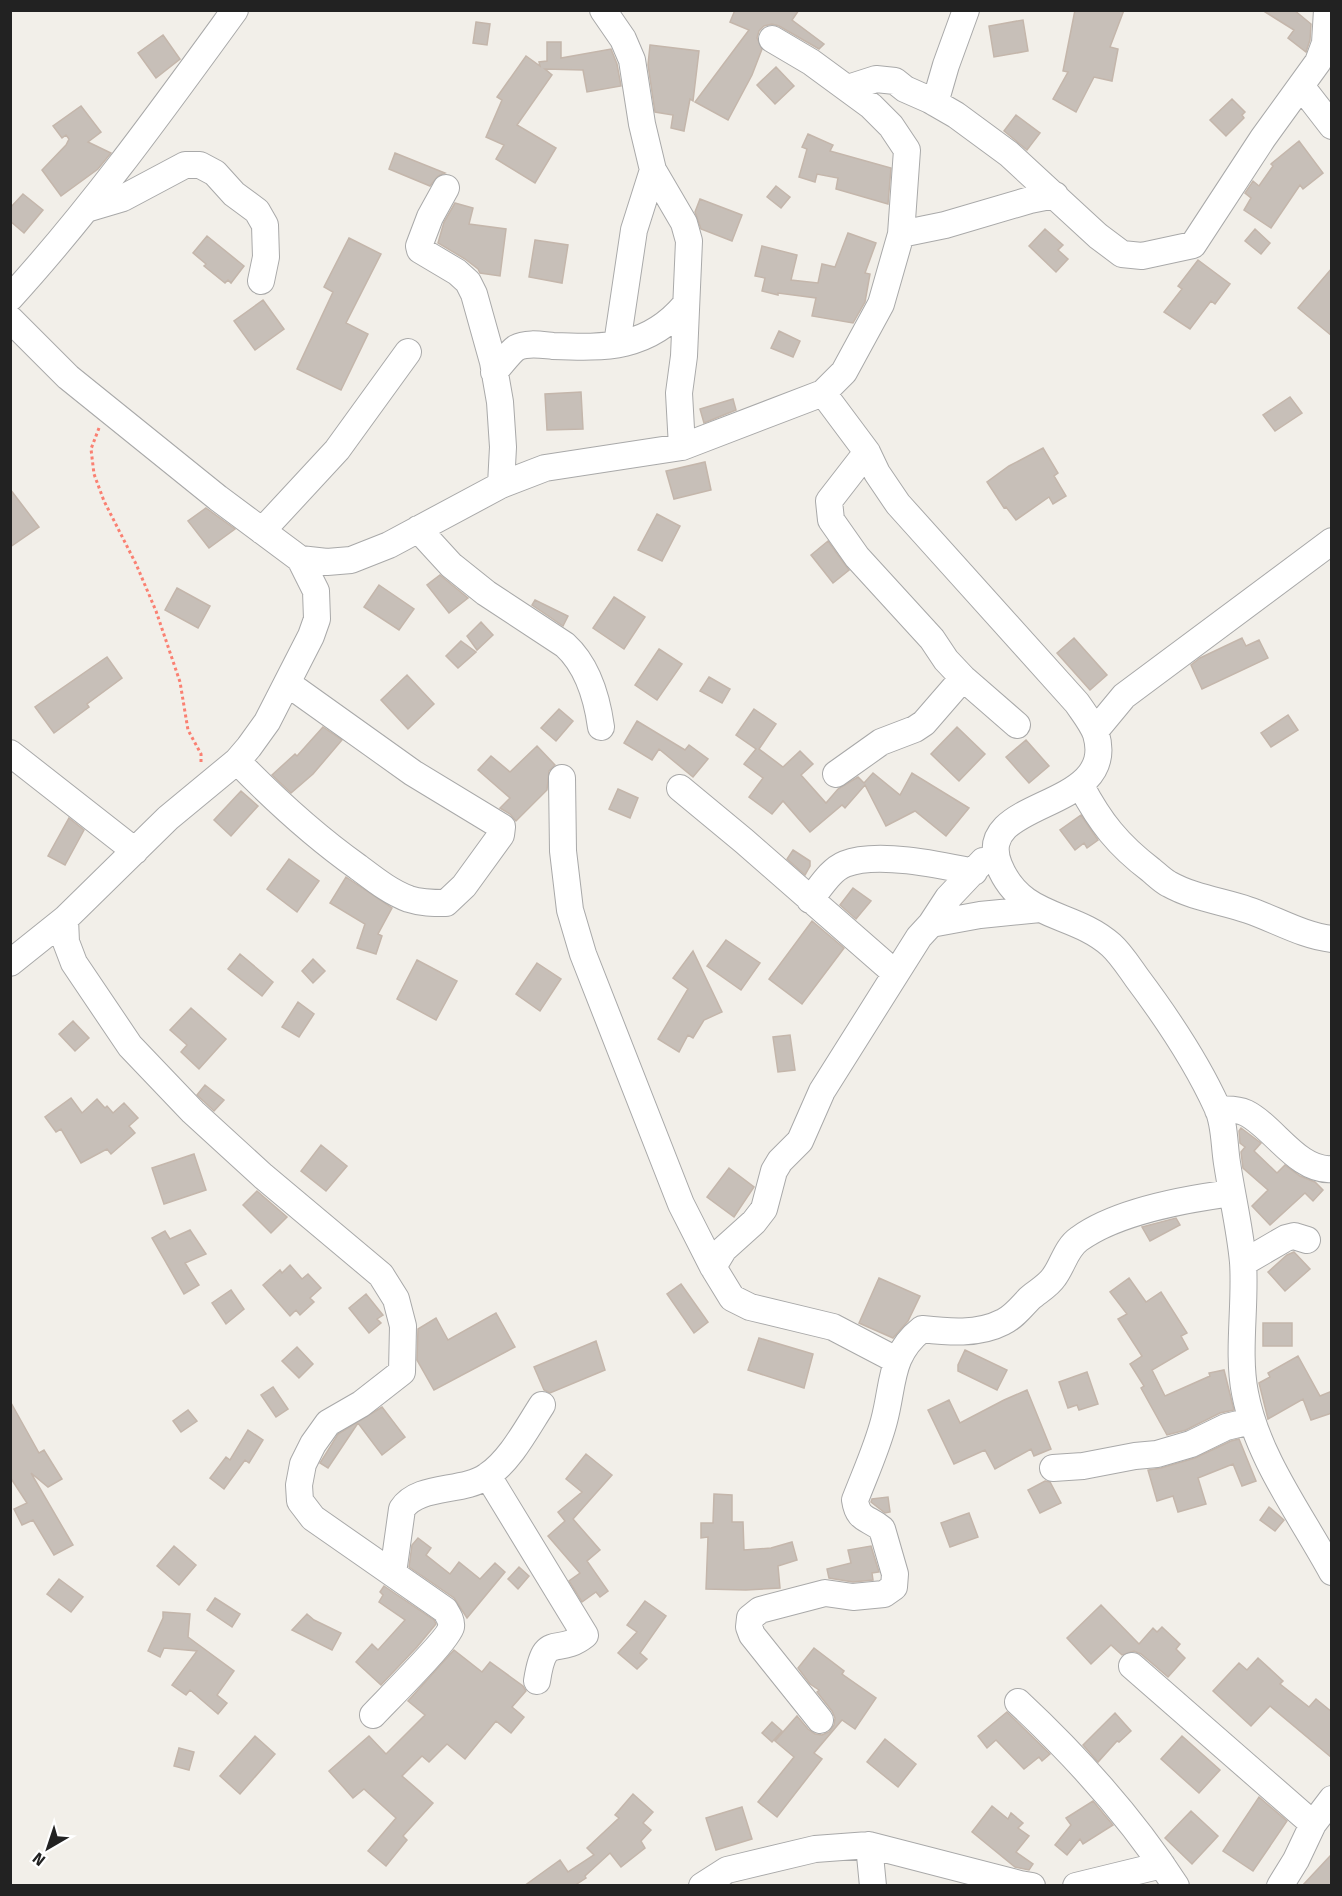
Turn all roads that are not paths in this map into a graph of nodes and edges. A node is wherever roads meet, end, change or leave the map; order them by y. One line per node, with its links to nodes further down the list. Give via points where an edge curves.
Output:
1 (235, 10): 13 (street)
2 (603, 10): 10 (street, via 632,60)
3 (966, 10): 8 (street)
4 (1327, 10): 7 (street)
5 (771, 39): 6 (street)
6 (848, 88): 8 (street, via 876,79 895,81); 14 (street, via 891,126 907,150)
7 (1315, 92): 9 (street); 12 (street, via 1263,138 1193,245 1142,256 1122,254)
8 (935, 103): 12 (street, via 991,140)
9 (1332, 126)
10 (652, 170): 17 (street, via 684,223 689,241); 19 (street, via 634,230)
11 (446, 188): 21 (street, via 430,217 420,250 468,282)
12 (1055, 195): 14 (street)
13 (86, 209): 15 (street, via 123,198 185,165 200,165 215,173 234,194 257,210 265,225 266,257); 16 (street)
14 (901, 234): 22 (street, via 881,304 844,372)
15 (261, 280)
16 (10, 298)
17 (685, 305): 19 (street, via 657,331 633,342); 23 (street, via 679,393)
18 (10, 319): 27 (street, via 68,376)
19 (617, 344): 21 (street, via 593,348 528,345 516,348)
20 (408, 352): 27 (street, via 337,450)
21 (494, 372): 25 (street, via 503,447)
22 (823, 393): 23 (street); 24 (street)
23 (682, 447): 25 (street, via 545,468)
24 (867, 452): 30 (street, via 829,501 831,520 857,557); 34 (street, via 898,504 1077,703)
25 (501, 484): 26 (street)
26 (418, 529): 29 (street, via 351,560); 33 (street, via 451,566 577,656 598,706)
27 (262, 531): 29 (street)
28 (1332, 541): 34 (street, via 1124,696)
29 (300, 559): 31 (street, via 316,591 317,619)
30 (963, 678): 32 (street); 37 (street, via 924,723 881,742)
31 (287, 682): 36 (street, via 267,722); 36 (street, via 413,773 502,827 501,835 464,886 446,903 409,898 389,889 331,848 284,809)
32 (1017, 725)
33 (601, 727)
34 (1095, 731): 39 (street, via 1098,758)
35 (10, 753): 42 (street)
36 (237, 761): 42 (street)
37 (836, 774)
38 (562, 778): 56 (street, via 563,851 570,910 583,954 681,1204)
39 (1081, 786): 41 (street, via 1022,814 1008,825); 48 (street, via 1110,834 1168,884)
40 (680, 788): 44 (street)
41 (995, 847): 43 (street); 45 (street, via 1007,881 1025,901)
42 (135, 851): 46 (street)
43 (974, 872): 44 (street, via 928,862 862,861 845,864 831,873); 47 (street, via 948,898)
44 (810, 900): 50 (street)
45 (1040, 909): 47 (street); 51 (street, via 1086,928 1114,947 1157,1005 1201,1074)
46 (65, 919): 49 (street); 63 (street, via 66,942 74,963 130,1047 263,1176 381,1275 396,1299 403,1326 402,1372 361,1404 328,1423 303,1464 299,1485 300,1501 313,1518)
47 (931, 924): 50 (street)
48 (1332, 939)
49 (10, 963)
50 (895, 973): 56 (street, via 822,1091 800,1141 774,1171 764,1209 724,1249)
51 (1218, 1110): 52 (street, via 1248,1114 1302,1160 1320,1169); 53 (street)
52 (1332, 1169)
53 (1232, 1193): 55 (street); 57 (street, via 1187,1199 1103,1226 1078,1239 1052,1280 1004,1322 957,1333 922,1329 911,1337)
54 (1307, 1240): 55 (street, via 1286,1238)
55 (1243, 1263): 59 (street, via 1243,1374)
56 (713, 1267): 57 (street, via 732,1298 770,1313 833,1327)
57 (896, 1360): 68 (street, via 884,1420 855,1500 862,1518 882,1529 895,1574 894,1587 884,1594 853,1597 825,1593 760,1610 750,1618 752,1635)
58 (542, 1405): 61 (street)
59 (1251, 1421): 60 (street, via 1157,1454); 62 (street, via 1280,1483)
60 (1053, 1468)
61 (488, 1476): 63 (street, via 406,1502); 65 (street, via 585,1635 543,1653)
62 (1332, 1572)
63 (393, 1573): 67 (street, via 445,1610 451,1630)
64 (1132, 1666): 70 (street)
65 (537, 1681)
66 (1018, 1702): 72 (street, via 1059,1740)
67 (373, 1714)
68 (820, 1720)
69 (1332, 1800): 70 (street)
70 (1313, 1824): 77 (street)
71 (869, 1845): 73 (street, via 815,1849 727,1870); 74 (street); 75 (street)
72 (1169, 1875): 76 (street)
73 (702, 1886)
74 (873, 1886)
75 (1032, 1886)
76 (1076, 1886)
77 (1280, 1886)

